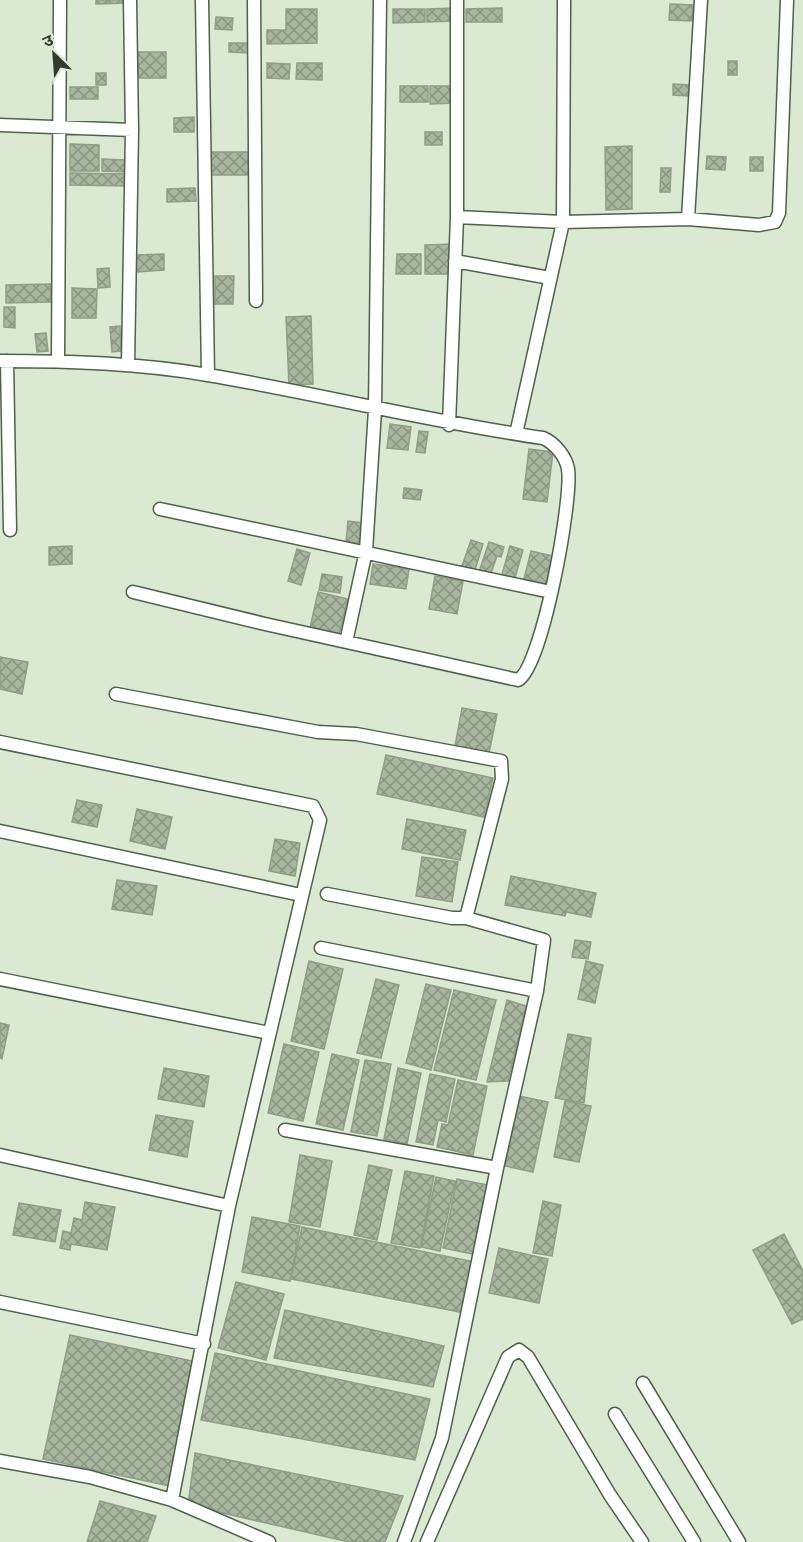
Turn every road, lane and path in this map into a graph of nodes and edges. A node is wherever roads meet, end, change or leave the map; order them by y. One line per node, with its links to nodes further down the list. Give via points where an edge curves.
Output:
1 (60, 0): 11 (street)
2 (130, 0): 12 (street)
3 (202, 0): 22 (street)
4 (254, 0): 18 (street)
5 (380, 0): 23 (street)
6 (457, 0): 13 (street)
7 (564, 0): 15 (street)
8 (701, 0): 14 (street)
9 (787, 0): 14 (street, via 776,222 759,225)
10 (0, 125): 11 (street)
11 (60, 129): 12 (street); 20 (street)
12 (132, 130): 21 (street)
13 (457, 217): 15 (street); 16 (street)
14 (688, 219): 15 (street)
15 (563, 222): 17 (street)
16 (455, 261): 17 (street); 24 (street)
17 (550, 278): 25 (street)
18 (256, 301)
19 (4, 361): 20 (street); 27 (street)
20 (58, 361): 21 (street)
21 (128, 364): 22 (street)
22 (208, 375): 23 (street)
23 (375, 410): 24 (street); 28 (street)
24 (449, 424): 25 (street)
25 (516, 434): 29 (street, via 551,441 568,468 568,491)
26 (160, 509): 28 (street)
27 (10, 530)
28 (366, 551): 29 (street); 31 (street)
29 (551, 591): 31 (street, via 532,664 518,680)
30 (133, 592): 31 (street)
31 (346, 642)
32 (116, 694): 37 (street, via 501,761 502,779)
33 (0, 742): 36 (street, via 313,806 320,820)
34 (0, 831): 36 (street)
35 (327, 894): 37 (street)
36 (301, 895): 41 (street)
37 (466, 918): 40 (street, via 544,940)
38 (321, 948): 40 (street)
39 (0, 979): 41 (street)
40 (537, 991): 44 (street)
41 (269, 1033): 45 (street)
42 (285, 1130): 44 (street)
43 (0, 1155): 45 (street)
44 (497, 1168): 53 (street, via 442,1438)
45 (229, 1206): 47 (street)
46 (0, 1302): 47 (street)
47 (204, 1344): 51 (street)
48 (643, 1383): 57 (street)
49 (615, 1414): 56 (street)
50 (0, 1461): 51 (street, via 90,1477)
51 (172, 1500): 52 (street)
52 (269, 1542)
53 (405, 1542)
54 (427, 1542): 55 (street, via 508,1357 519,1350 528,1357)
55 (642, 1542)
56 (694, 1542)
57 (739, 1542)

